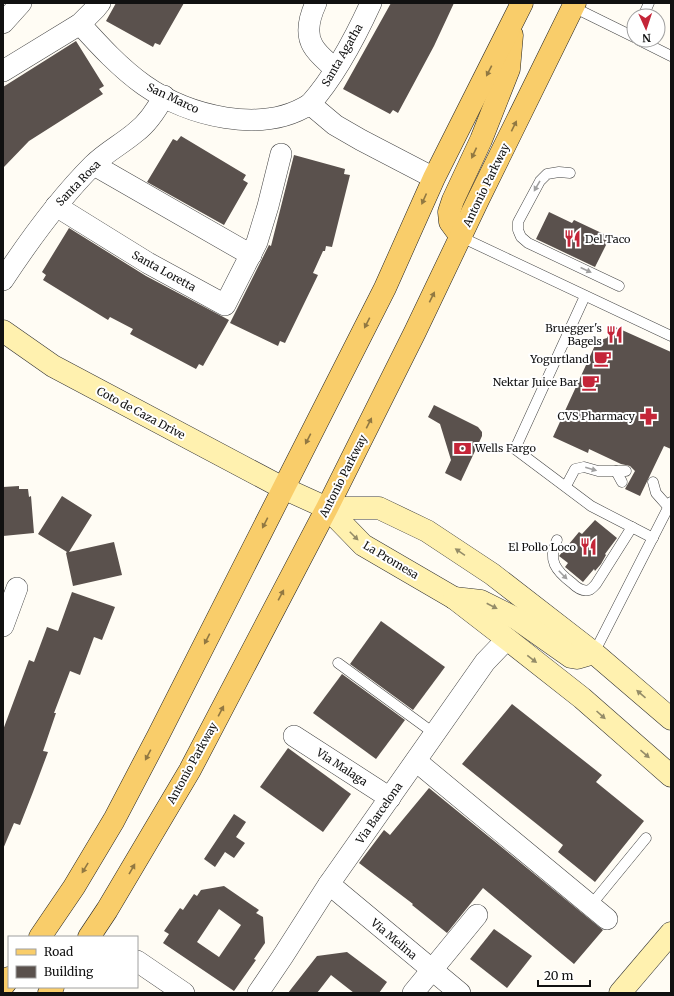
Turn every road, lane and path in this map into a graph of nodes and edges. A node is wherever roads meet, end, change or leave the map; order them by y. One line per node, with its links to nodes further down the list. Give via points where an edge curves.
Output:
1 (21, 3): 7 (street)
2 (100, 3): 8 (street)
3 (316, 3): 13 (street, via 309,25 312,46)
4 (371, 3): 13 (street, Santa Agatha, via 353,41)
5 (522, 3): 9 (main road)
6 (574, 5): 10 (lane); 22 (main road, Antonio Parkway, one-way to 6)
7 (3, 23)
8 (80, 24): 14 (street); 15 (street, San Marco, via 119,64 144,85)
9 (513, 24): 20 (main road, one-way to 20); 22 (main road, one-way to 22, via 509,69 449,212 450,222)
10 (626, 32)
11 (656, 48): 12 (lane)
12 (671, 56)
13 (335, 68): 16 (street, Santa Agatha)
14 (3, 71)
15 (164, 96): 16 (street, San Marco, via 188,108 215,116 254,120 288,115); 18 (street, Santa Rosa, via 137,132)
16 (310, 104): 20 (street, via 335,125)
17 (281, 154): 23 (street, Santa Loretta, via 263,227)
18 (94, 165): 21 (street, Santa Rosa); 23 (street)
19 (570, 173): 25 (lane, one-way to 25, via 547,174 540,181 518,222 521,237 528,243)
20 (434, 178): 34 (main road, one-way to 34, via 385,288)
21 (56, 206): 23 (street, Santa Loretta, via 148,263 225,305); 24 (street, Santa Rosa)
22 (461, 237): 26 (lane); 36 (main road, Antonio Parkway, one-way to 22)
23 (251, 254)
24 (3, 280)
25 (619, 286)
26 (586, 296): 28 (lane); 33 (lane, via 515,449)
27 (3, 331): 34 (main road, Coto de Caza Drive, via 53,366)
28 (671, 336)
29 (616, 471): 30 (lane); 31 (lane); 33 (lane, one-way to 29, via 575,469 584,467 598,471)
30 (626, 471)
31 (622, 482)
32 (653, 482): 35 (lane, via 651,493)
33 (566, 486): 37 (lane, via 591,506)
34 (283, 488): 36 (main road, Coto de Caza Drive); 58 (main road, one-way to 58, via 114,820)
35 (670, 506): 38 (lane)
36 (327, 508): 41 (main road, La Promesa, one-way to 41, via 363,545); 44 (main road, one-way to 36, via 492,574 427,532 379,508); 59 (main road, Antonio Parkway, one-way to 36, via 190,770)
37 (632, 527): 38 (lane); 39 (lane, one-way to 37, via 553,556 560,574 578,588 590,589 596,584)
38 (653, 538): 44 (lane)
39 (557, 540)
40 (17, 588): 42 (street)
41 (454, 598): 43 (main road, La Promesa); 44 (main road, one-way to 44, via 481,601 517,619 571,657 577,658)
42 (3, 626)
43 (508, 639): 47 (street, Via Barcelona, via 485,662); 50 (main road, La Promesa, one-way to 50, via 582,698)
44 (594, 653): 46 (main road, one-way to 44)
45 (338, 663): 47 (lane)
46 (671, 719)
47 (435, 734): 49 (street, Via Barcelona)
48 (294, 736): 51 (street, Via Malaga)
49 (416, 761): 51 (street, Via Barcelona); 54 (street)
50 (671, 776)
51 (390, 798): 53 (street, Via Barcelona)
52 (646, 838): 54 (lane)
53 (329, 884): 61 (street, Via Melina); 63 (street, Via Barcelona)
54 (591, 905): 56 (street)
55 (478, 915): 61 (street)
56 (607, 919)
57 (671, 933): 66 (main road)
58 (41, 936)
59 (90, 936)
60 (138, 963): 62 (street)
61 (432, 970): 64 (street); 65 (street, Via Melina)
62 (184, 993)
63 (258, 993)
64 (413, 993)
65 (460, 993)
66 (620, 993)

